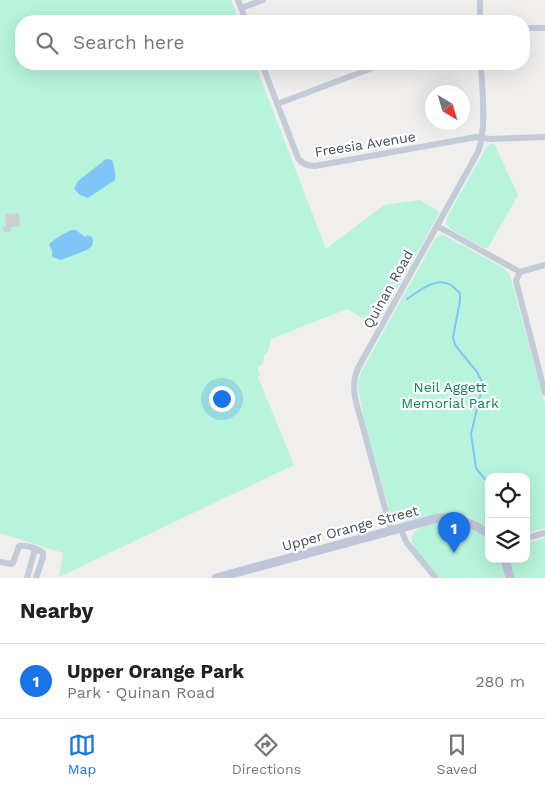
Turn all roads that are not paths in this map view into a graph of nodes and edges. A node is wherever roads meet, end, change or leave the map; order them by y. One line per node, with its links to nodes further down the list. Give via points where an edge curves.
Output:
1 (238, 0): 4 (street)
2 (263, 0): 4 (street)
3 (480, 0): 6 (street)
4 (241, 8): 5 (street)
5 (244, 15)
6 (480, 15)
7 (530, 28): 8 (street)
8 (545, 28)
9 (264, 70): 12 (street)
10 (367, 70): 12 (street)
11 (481, 70): 13 (street, Quinan Road)
12 (277, 104): 13 (street, Freesia Avenue, via 298,158 308,166)
13 (482, 138): 14 (street, Freesia Avenue); 15 (street, Quinan Road, via 478,152)
14 (545, 138)
15 (437, 226): 17 (street); 21 (street, Quinan Road, via 358,368 354,381 356,402)
16 (545, 265): 17 (street)
17 (520, 272): 18 (street, via 516,281)
18 (543, 376): 19 (street)
19 (545, 393)
20 (402, 528): 21 (street, Upper Orange Street); 22 (street, Upper Orange Street, via 450,518 469,522); 31 (street, via 407,543)
21 (391, 530): 30 (street, Upper Orange Street)
22 (485, 532)
23 (545, 533): 24 (street)
24 (530, 537)
25 (35, 549): 26 (street, via 19,546 14,563); 28 (street); 29 (street, via 43,553)
26 (0, 562)
27 (506, 563): 32 (street)
28 (27, 578)
29 (36, 578)
30 (216, 578)
31 (436, 578)
32 (510, 578)

